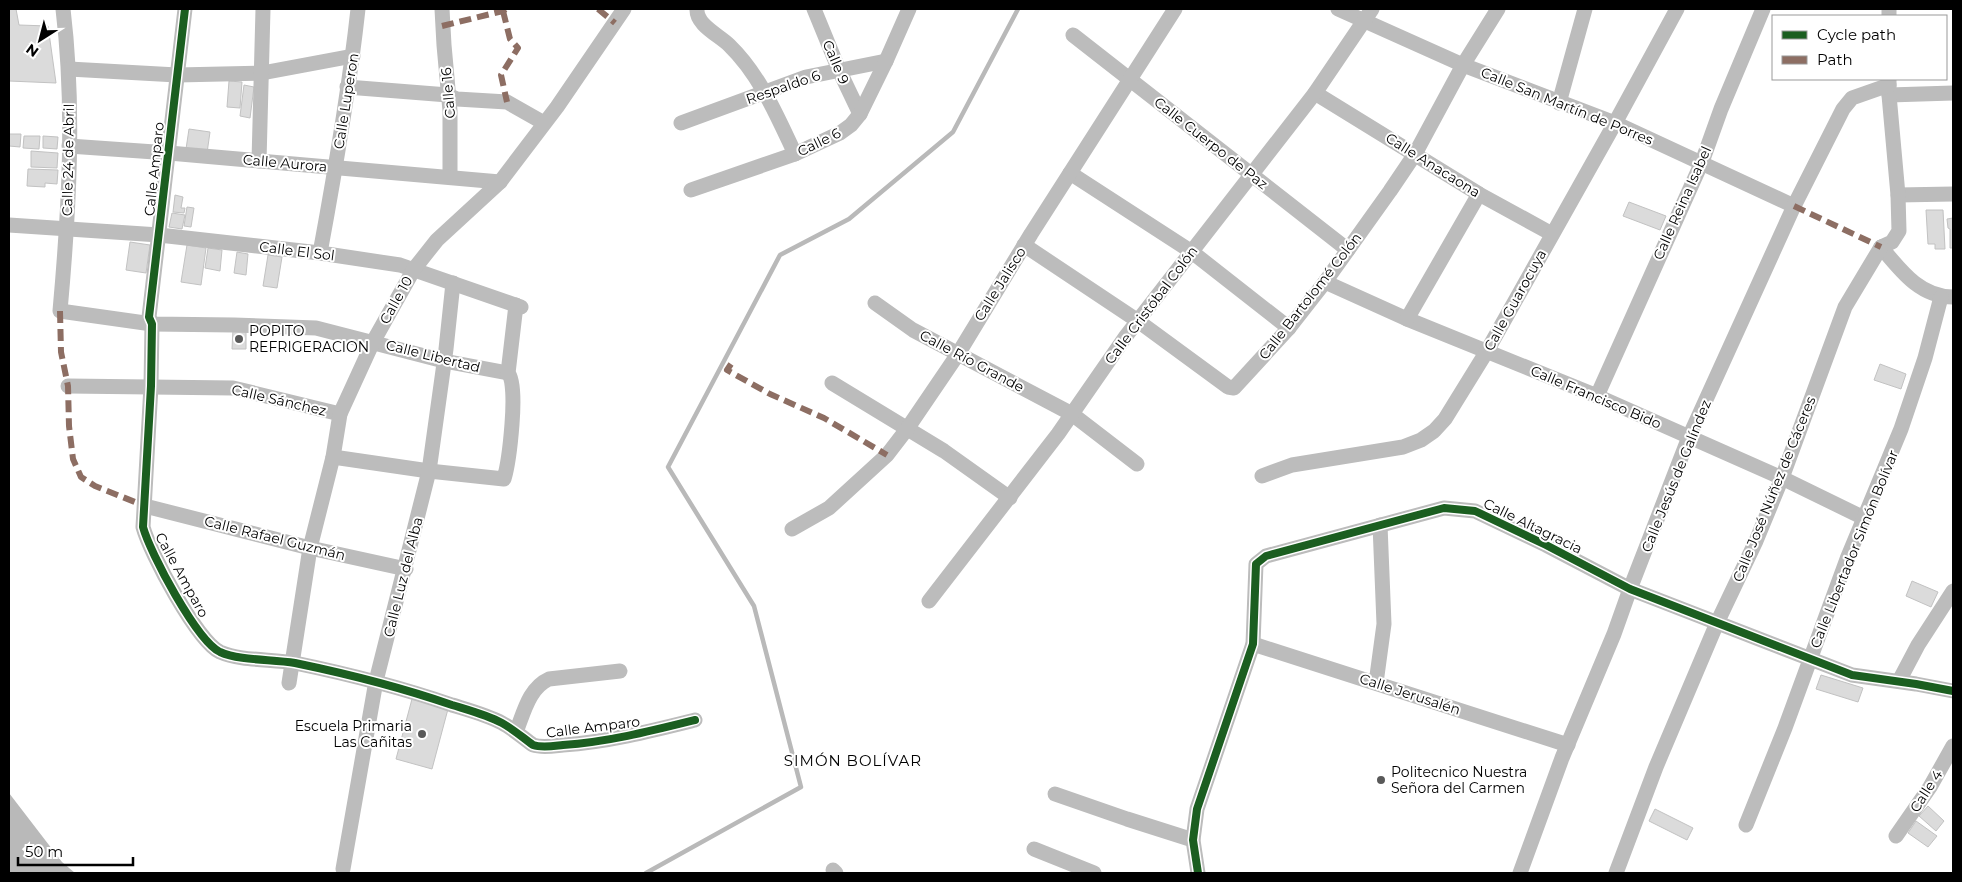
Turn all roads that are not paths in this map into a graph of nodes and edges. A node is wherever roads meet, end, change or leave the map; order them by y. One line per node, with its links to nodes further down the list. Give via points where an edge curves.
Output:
1 (63, 9): 21 (street, Calle 24 de Abril)
2 (185, 9): 24 (street, Calle Amparo)
3 (263, 9): 23 (street)
4 (358, 9): 18 (street, Calle Luperon)
5 (442, 9): 31 (street, Calle 16)
6 (624, 9): 36 (street, Calle 10)
7 (814, 9): 22 (street, Calle 9)
8 (909, 9): 19 (street, Calle 6)
9 (1175, 9): 25 (street, Calle Jalisco)
10 (1338, 9): 16 (street, Calle San Martín de Porres)
11 (1498, 9): 20 (street, Calle Bartolomé Colón)
12 (1585, 9): 32 (street)
13 (1677, 9): 35 (street, Calle Guarocuya)
14 (1764, 9): 42 (street, Calle Reina Isabel, via 1721,108)
15 (697, 11): 28 (street, via 701,21 730,45)
16 (1368, 15): 20 (street, Calle San Martín de Porres); 29 (street, Calle Cristóbal Colón)
17 (1073, 35): 25 (street, Calle Cuerpo de Paz)
18 (353, 56): 23 (street); 27 (street, Calle Luperon)
19 (886, 61): 22 (street, Respaldo 6); 33 (street, Calle 6)
20 (1463, 65): 32 (street, Calle San Martín de Porres); 40 (street, Calle Bartolomé Colón)
21 (69, 69): 24 (street); 37 (street, Calle 24 de Abril)
22 (839, 70): 28 (street, Respaldo 6, via 806,76); 33 (street, Calle 9)
23 (262, 73): 24 (street); 41 (street)
24 (178, 75): 38 (street, Calle Amparo)
25 (1129, 80): 44 (street, Calle Jalisco); 45 (street, Calle Cuerpo de Paz)
26 (1889, 86): 30 (street, Calle Jesús de Galíndez); 51 (street, Calle José Núñez de Cáceres); 52 (street, Calle Jesús de Galíndez, via 1852,98 1843,109)
27 (348, 87): 31 (street); 43 (street, Calle Luperon)
28 (765, 92): 34 (street, Respaldo 6); 39 (street)
29 (1315, 93): 40 (street, Calle Anacaona); 45 (street, Calle Cristóbal Colón)
30 (1953, 93)
31 (448, 94): 36 (street, via 457,98 507,102); 46 (street, Calle 16)
32 (1559, 103): 35 (street, Calle San Martín de Porres)
33 (860, 114): 39 (street, Calle 6, via 851,126 840,133)
34 (681, 123)
35 (1615, 123): 42 (street, Calle San Martín de Porres); 55 (street, Calle Guarocuya)
36 (544, 124): 47 (street, Calle 10)
37 (69, 146): 38 (street, Calle Aurora); 54 (street, Calle 24 de Abril)
38 (169, 153): 41 (street, Calle Aurora); 56 (street, Calle Amparo)
39 (795, 154): 48 (street, Calle 6)
40 (1415, 154): 49 (street, Calle Anacaona); 59 (street, Calle Bartolomé Colón)
41 (259, 161): 43 (street, Calle Aurora)
42 (1702, 162): 52 (street, Calle San Martín de Porres); 80 (street, Calle Reina Isabel)
43 (336, 168): 46 (street, Calle Aurora); 61 (street, Calle Luperon)
44 (1070, 172): 57 (street, Calle Jalisco); 60 (street)
45 (1252, 175): 59 (street, Calle Cuerpo de Paz); 60 (street, Calle Cristóbal Colón)
46 (450, 177): 47 (street, Calle Aurora)
47 (500, 182): 62 (street, Calle 10, via 438,240)
48 (691, 190)
49 (1479, 194): 55 (street, Calle Anacaona); 68 (street)
50 (1953, 194): 51 (street)
51 (1898, 195): 58 (street, Calle José Núñez de Cáceres, via 1899,231 1892,242)
52 (1794, 206): 84 (street, Calle Jesús de Galíndez)
53 (9, 225): 54 (street, Calle El Sol)
54 (66, 228): 56 (street, Calle El Sol); 67 (street, Calle 24 de Abril)
55 (1552, 234): 73 (street, Calle Guarocuya)
56 (160, 235): 61 (street, Calle El Sol); 70 (street, Calle Amparo, via 149,317)
57 (1024, 245): 69 (street, Calle Bartolomé Colón); 74 (street, Calle Jalisco)
58 (1882, 247): 65 (street, via 1904,275 1919,287); 89 (street, Calle José Núñez de Cáceres, via 1845,308)
59 (1348, 250): 63 (street, Calle Bartolomé Colón)
60 (1192, 252): 69 (street, Calle Cristóbal Colón); 71 (street)
61 (320, 253): 62 (street, Calle El Sol)
62 (414, 269): 64 (street, Calle El Sol); 72 (street, Calle 10)
63 (1325, 282): 68 (street, Calle Francisco Bido); 71 (street, Calle Bartolomé Colón)
64 (453, 283): 75 (street, Calle Luz del Alba); 76 (street, Calle El Sol, via 519,306)
65 (1947, 297): 92 (street, Calle Libertador Simón Bolívar, via 1901,429)
66 (875, 303): 74 (street, Calle Río Grande, via 913,330)
67 (60, 311): 70 (street, Calle Libertad)
68 (1407, 319): 73 (street, Calle Francisco Bido)
69 (1138, 321): 71 (street, Calle Bartolomé Colón, via 1228,387 1234,388); 82 (street, Calle Cristóbal Colón)
70 (152, 324): 72 (street, Calle Libertad, via 316,328); 79 (street, Calle Amparo)
71 (1289, 328)
72 (373, 342): 75 (street, Calle Libertad); 81 (street, Calle 10)
73 (1487, 351): 80 (street, Calle Francisco Bido); 88 (street, Calle Guarocuya, via 1445,419 1421,440 1403,447 1292,465)
74 (958, 354): 82 (street, Calle Río Grande); 83 (street, Calle Jalisco)
75 (444, 361): 76 (street, Calle Libertad); 87 (street, Calle Luz del Alba)
76 (508, 374): 87 (street, via 511,377 513,406 503,480)
77 (832, 383): 83 (street)
78 (68, 386): 79 (street, Calle Sánchez)
79 (151, 386): 81 (street, Calle Sánchez, via 233,388); 91 (street, Calle Amparo)
80 (1597, 396): 84 (street, Calle Francisco Bido)
81 (340, 414): 85 (street, Calle 10)
82 (1072, 414): 86 (street, Calle Río Grande); 90 (street, Calle Cristóbal Colón)
83 (907, 429): 90 (street); 94 (street, Calle Jalisco, via 887,454 829,508)
84 (1689, 437): 89 (street, Calle Francisco Bido); 97 (street, Calle Jesús de Galíndez)
85 (333, 457): 87 (street); 95 (street, Calle 10)
86 (1137, 464)
87 (429, 472): 96 (street, Calle Luz del Alba)
88 (1262, 476)
89 (1782, 478): 92 (street, Calle Francisco Bido); 100 (street, Calle José Núñez de Cáceres)
90 (1010, 498): 99 (street, Calle Cristóbal Colón)
91 (145, 506): 95 (street, Calle Rafael Guzmán); 103 (street, Calle Amparo, via 143,528 147,542 191,622 208,643 220,652 234,656)
92 (1864, 518): 102 (street, Calle Libertador Simón Bolívar)
93 (1380, 525): 97 (street, Calle Altagracia, via 1444,508 1475,511); 101 (street, Calle Altagracia, via 1260,559 1256,564); 108 (street, via 1384,624)
94 (792, 529)
95 (310, 548): 96 (street, Calle Rafael Guzmán); 103 (street, Calle 10)
96 (406, 569): 105 (street, Calle Luz del Alba)
97 (1630, 590): 100 (street, Calle Altagracia); 112 (street, Calle Jesús de Galíndez)
98 (1953, 591): 106 (street, via 1918,644)
99 (929, 601)
100 (1717, 622): 102 (street, Calle Altagracia); 123 (street, Calle José Núñez de Cáceres)
101 (1253, 644): 108 (street, Calle Jerusalén); 117 (street, Calle Altagracia, via 1197,809)
102 (1811, 658): 106 (street, Calle Altagracia, via 1852,675); 115 (street, Calle Libertador Simón Bolívar)
103 (292, 663): 105 (street, Calle Amparo); 107 (street, Calle 10)
104 (620, 671): 111 (street, via 549,679 540,683)
105 (376, 681): 111 (street, Calle Amparo, via 480,714); 119 (street, Calle Luz del Alba)
106 (1899, 681): 109 (street, Calle Altagracia)
107 (288, 683)
108 (1376, 683): 112 (street, Calle Jerusalén)
109 (1953, 691)
110 (695, 720): 111 (street, Calle Amparo, via 650,733 572,745 538,747)
111 (516, 732)
112 (1568, 744): 122 (street, Calle Jesús de Galíndez)
113 (1953, 746): 116 (street, Calle 4, via 1930,787)
114 (1055, 794): 117 (street)
115 (1746, 825)
116 (1896, 836)
117 (1194, 840): 121 (street, Calle Altagracia)
118 (1034, 849): 120 (street)
119 (343, 869)
120 (1094, 873)
121 (1198, 873)
122 (1520, 873)
123 (1616, 873)

